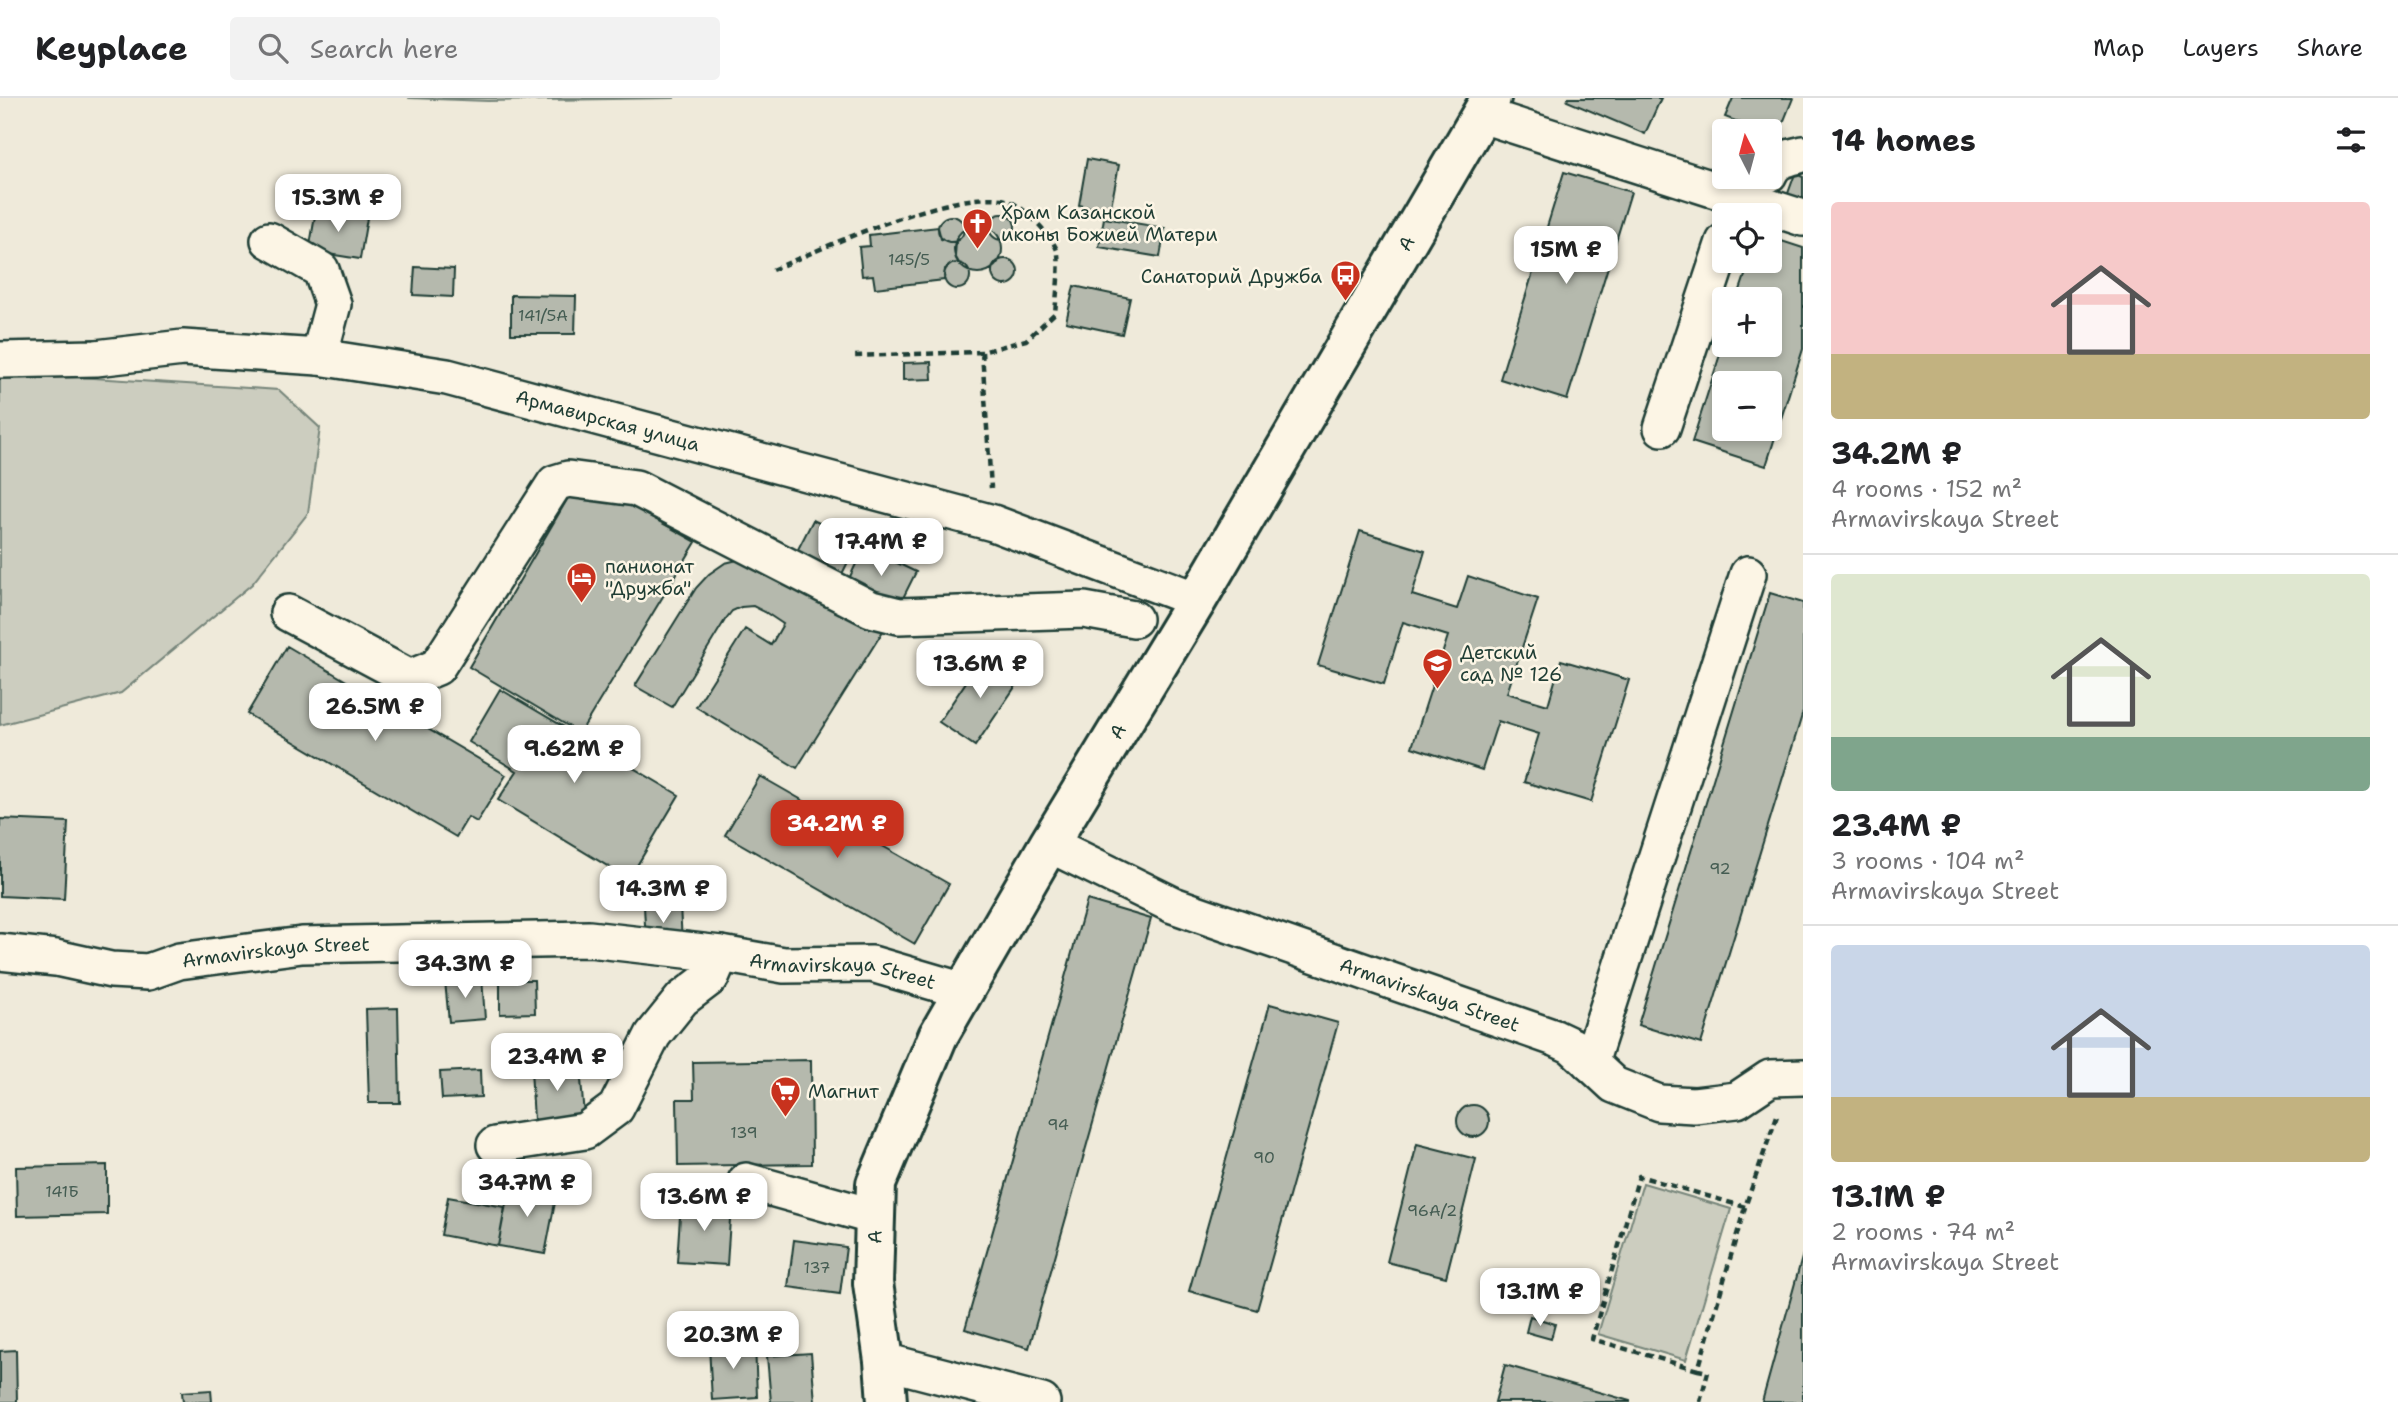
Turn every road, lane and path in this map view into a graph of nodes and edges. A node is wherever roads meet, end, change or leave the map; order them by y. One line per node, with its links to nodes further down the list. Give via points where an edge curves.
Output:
1 (1486, 106): 3 (street); 15 (main road, A)
2 (1803, 154): 3 (street, via 1780,160)
3 (1753, 193): 4 (street)
4 (1803, 218)
5 (270, 240): 10 (street, via 321,270 333,304)
6 (772, 270): 8 (path, via 947,203 985,198 1010,202 1045,229 1058,252 1055,313 1026,340)
7 (1714, 273): 12 (street)
8 (982, 352): 9 (path); 13 (path)
9 (854, 356)
10 (319, 358): 11 (street, Армавирская улица, via 183,348 96,358); 13 (street, Армавирская улица, via 447,377)
11 (0, 360)
12 (1662, 428)
13 (993, 523): 15 (street, Армавирская улица)
14 (1748, 574): 22 (street)
15 (1198, 600): 18 (main road, A)
16 (288, 613): 17 (street, via 410,678 437,667 555,483 568,479 636,488 871,609 900,615 1084,610)
17 (1134, 619)
18 (1049, 844): 21 (main road, A); 22 (street, Armavirskaya Street, via 1173,905 1555,1038)
19 (0, 952): 20 (street, Armavirskaya Street, via 148,972 179,961 302,945 589,939)
20 (721, 954): 21 (street, Armavirskaya Street, via 784,965 872,964); 24 (street, via 711,977 682,999 653,1035 616,1108 585,1132)
21 (964, 991): 27 (main road, A, via 938,1036 876,1184)
22 (1590, 1063): 23 (street, Armavirskaya Street, via 1614,1085 1659,1103 1737,1100 1770,1078)
23 (1797, 1077): 26 (path)
24 (495, 1145)
25 (746, 1181): 27 (street)
26 (1745, 1207): 29 (path); 29 (path, via 1639,1176 1592,1339)
27 (875, 1217): 28 (main road, A, via 873,1283)
28 (884, 1361): 30 (main road, A); 31 (street)
29 (1698, 1370): 32 (path, via 1708,1372)
30 (887, 1402)
31 (1042, 1402)
32 (1700, 1402)

